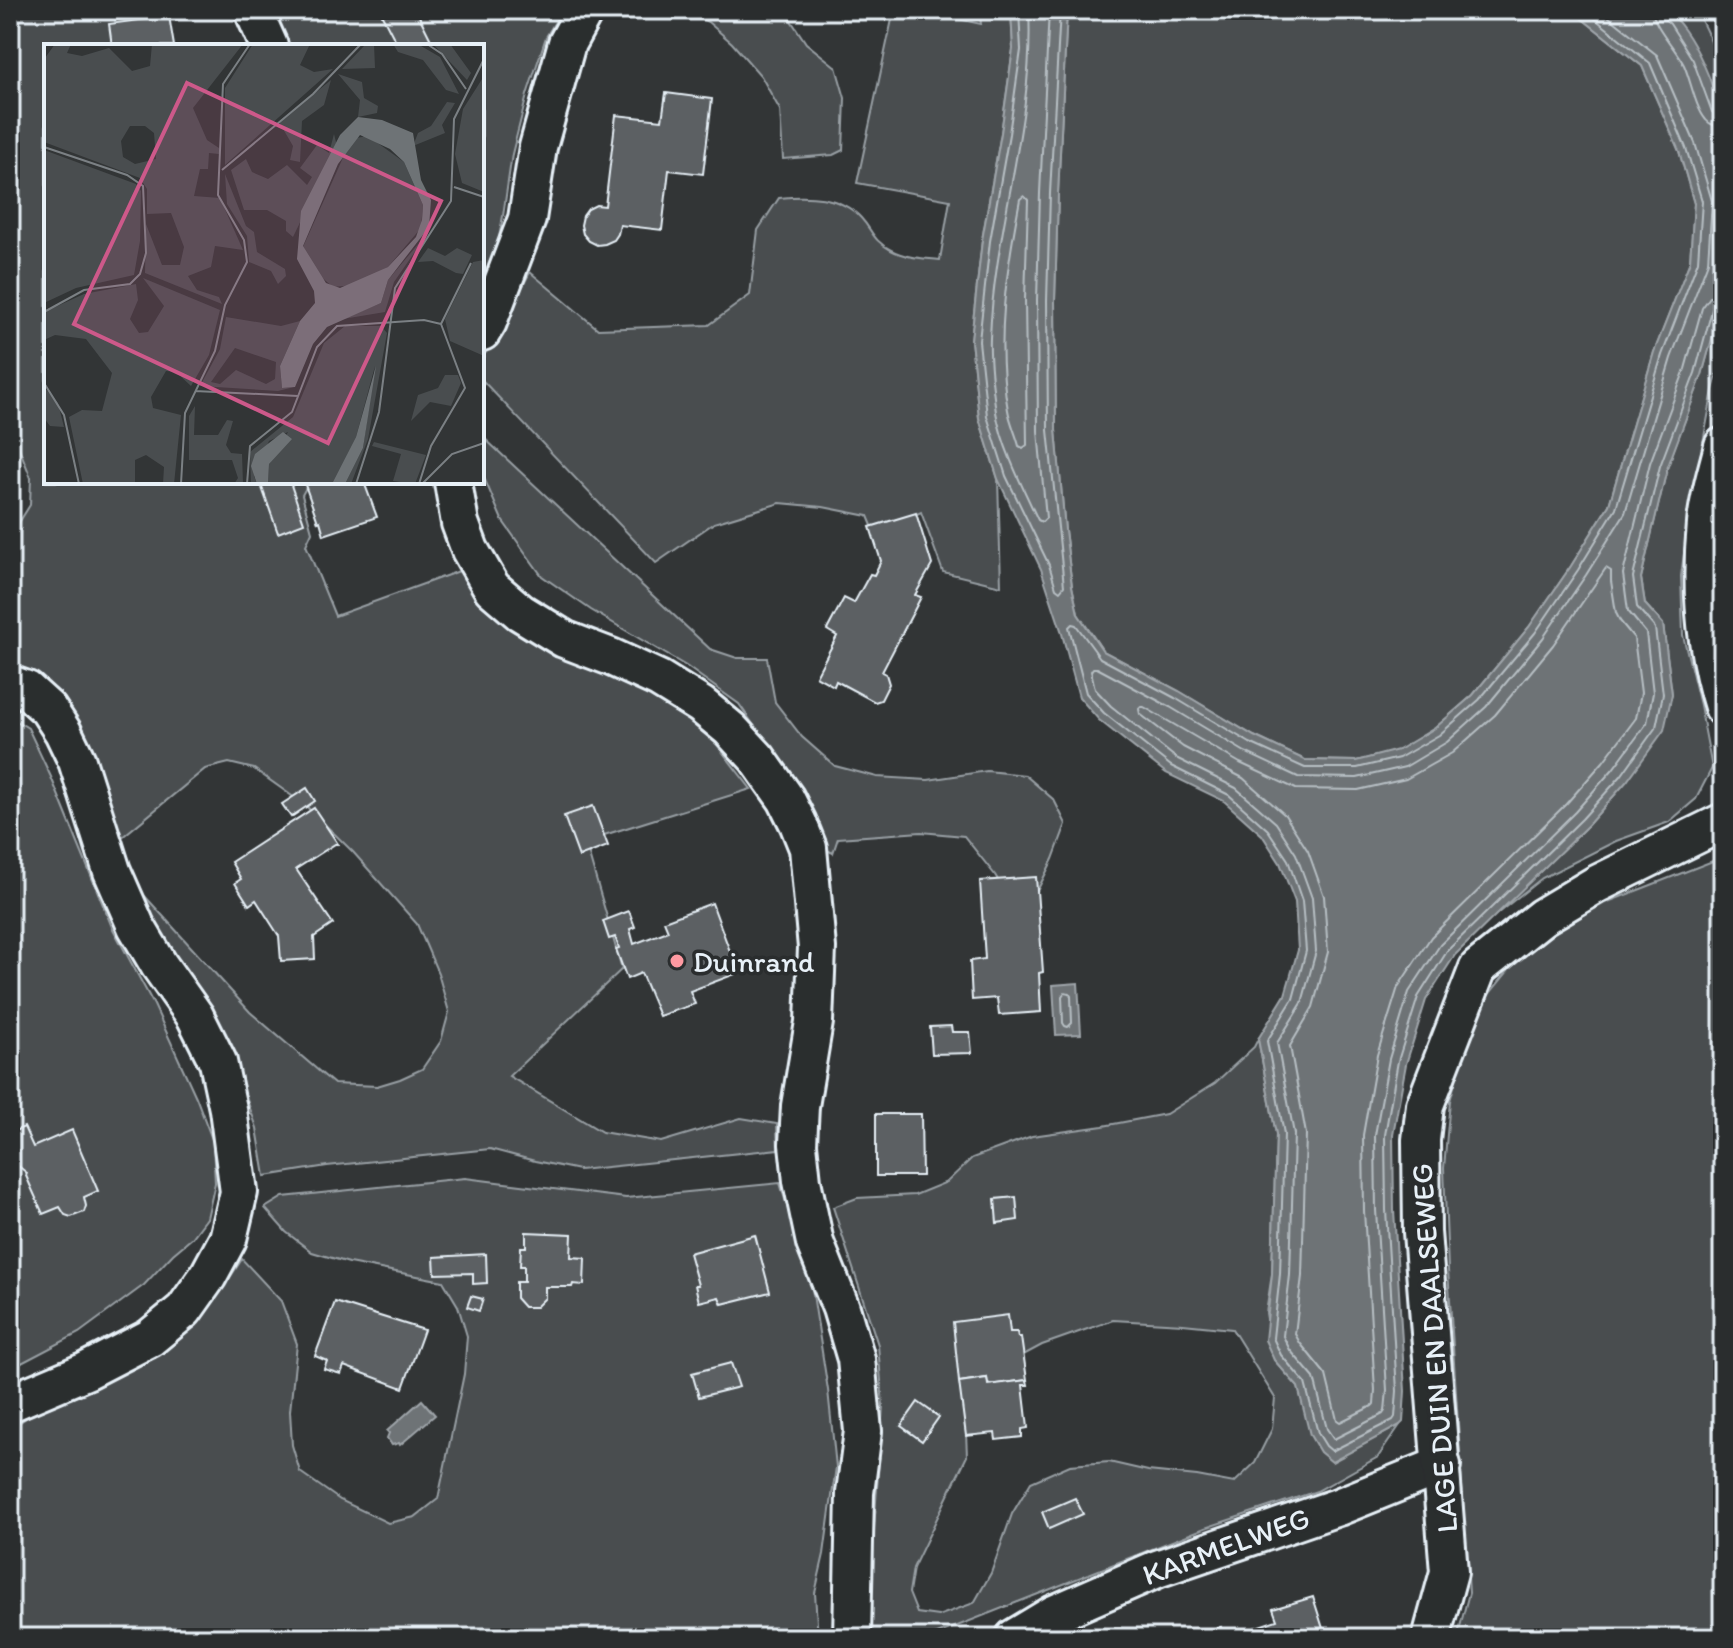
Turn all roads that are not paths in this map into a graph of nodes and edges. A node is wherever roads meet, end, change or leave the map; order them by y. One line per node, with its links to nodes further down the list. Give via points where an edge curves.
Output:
1 (253, 10): 3 (street)
2 (585, 10): 4 (street, via 567,43 538,147 527,219)
3 (268, 44)
4 (484, 329)
5 (1723, 446): 8 (street, via 1706,522 1704,607)
6 (453, 484): 12 (street, via 470,550 492,588 564,639 659,679 701,705 757,758 786,799 808,848 817,948 814,1022 798,1144 815,1243 856,1359 863,1431 855,1493)
7 (10, 684): 10 (street, via 27,690 48,709 63,732 136,926 195,1016 218,1062 239,1192 228,1239 184,1310 137,1345)
8 (1723, 707)
9 (1723, 822): 11 (street, LAGE DUIN EN DAALSEWEG, via 1542,917 1478,968 1425,1105 1421,1140 1422,1232)
10 (10, 1403)
11 (1442, 1465): 13 (street, KARMELWEG, via 1157,1569 1054,1614); 14 (street, LAGE DUIN EN DAALSEWEG, via 1449,1572)
12 (852, 1638)
13 (1014, 1638)
14 (1431, 1638)

